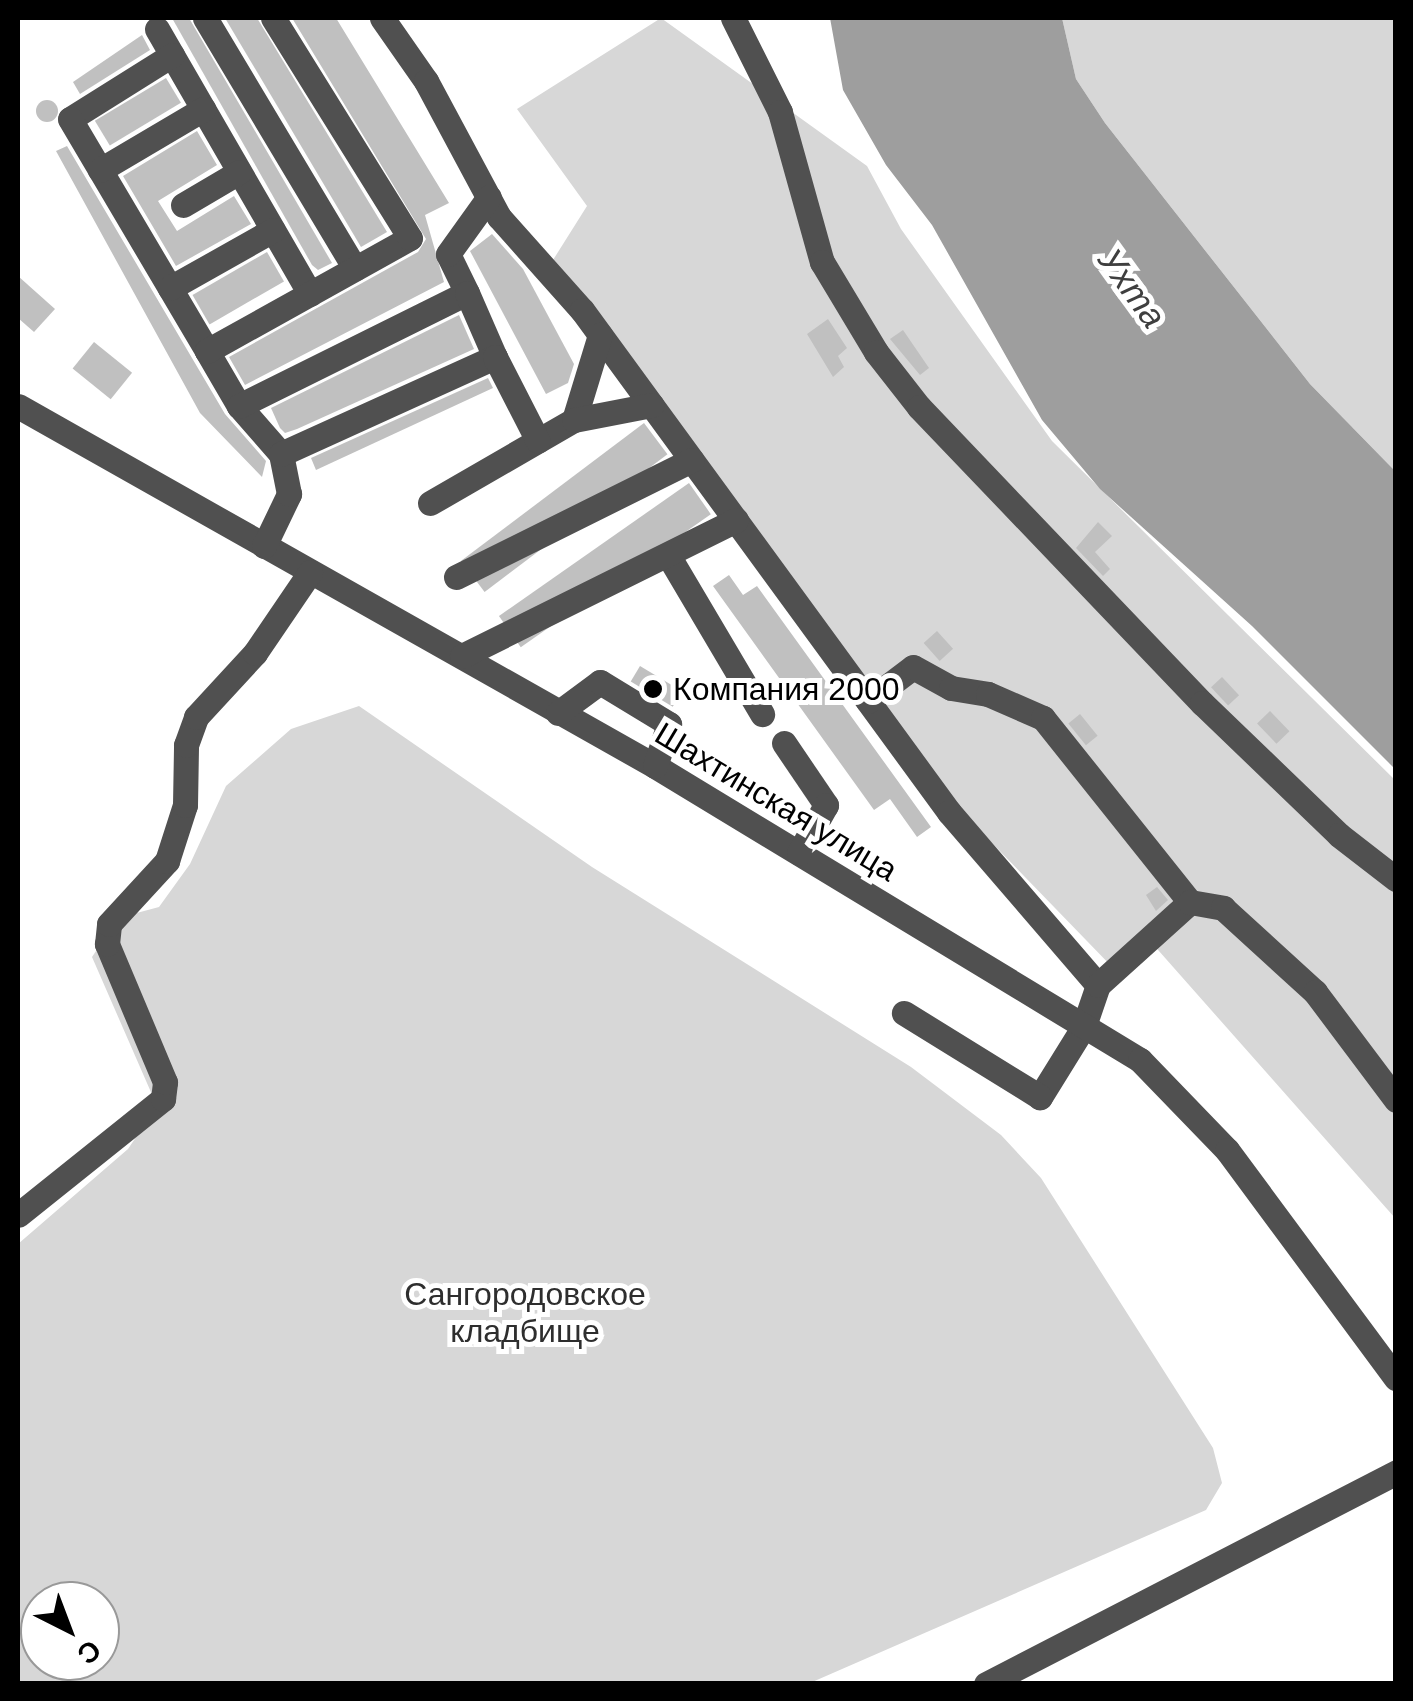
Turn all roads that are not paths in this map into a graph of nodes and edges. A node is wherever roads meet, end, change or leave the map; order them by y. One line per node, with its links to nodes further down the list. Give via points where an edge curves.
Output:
1 (205, 18): 13 (street)
2 (274, 18): 13 (street, via 410,238)
3 (382, 18): 10 (street, via 426,81)
4 (733, 18): 40 (street, via 780,112 822,262 876,352 932,421 1202,704 1339,835)
5 (157, 29): 6 (street)
6 (172, 55): 7 (street); 8 (street, via 70,120)
7 (203, 109): 8 (street); 9 (street)
8 (100, 170): 14 (street)
9 (240, 172): 11 (street); 12 (street)
10 (488, 197): 15 (street, via 448,254); 17 (street)
11 (184, 205)
12 (273, 230): 14 (street); 16 (street)
13 (355, 269): 16 (street)
14 (170, 288): 18 (street)
15 (467, 293): 19 (street); 21 (street)
16 (310, 294): 18 (street)
17 (600, 334): 22 (street); 23 (street)
18 (207, 351): 21 (street)
19 (496, 357): 24 (street); 25 (street)
20 (18, 406): 29 (street, Шахтинская улица)
21 (239, 406): 25 (street)
22 (652, 406): 23 (street); 26 (street)
23 (574, 420): 24 (street)
24 (538, 441): 27 (street)
25 (281, 454): 29 (street, via 289,494)
26 (692, 460): 28 (street); 32 (street)
27 (430, 504)
28 (736, 520): 30 (street); 34 (street)
29 (264, 546): 31 (street, Шахтинская улица)
30 (668, 555): 33 (street); 36 (street)
31 (310, 572): 33 (street, Шахтинская улица); 46 (street, via 255,653 196,717 186,745 185,805 167,861 109,924 107,944 165,1082 163,1098)
32 (456, 577)
33 (462, 656): 35 (street, Шахтинская улица)
34 (868, 701): 41 (street, via 912,667 951,688 988,694 1043,718); 42 (street, via 949,812)
35 (558, 712): 38 (street, Шахтинская улица); 38 (street, via 600,682 668,724)
36 (762, 714)
37 (784, 743): 39 (street, via 826,805)
38 (655, 766): 39 (street, Шахтинская улица)
39 (799, 853): 44 (street, Шахтинская улица)
40 (1396, 879)
41 (1190, 902): 42 (street); 45 (street, via 1223,908 1315,992)
42 (1098, 985): 44 (street)
43 (904, 1012): 44 (street, via 1040,1098)
44 (1084, 1026): 47 (street, Шахтинская улица, via 1178,1092)
45 (1396, 1100)
46 (18, 1216)
47 (1396, 1378)
48 (1396, 1472): 49 (street)
49 (986, 1684)

